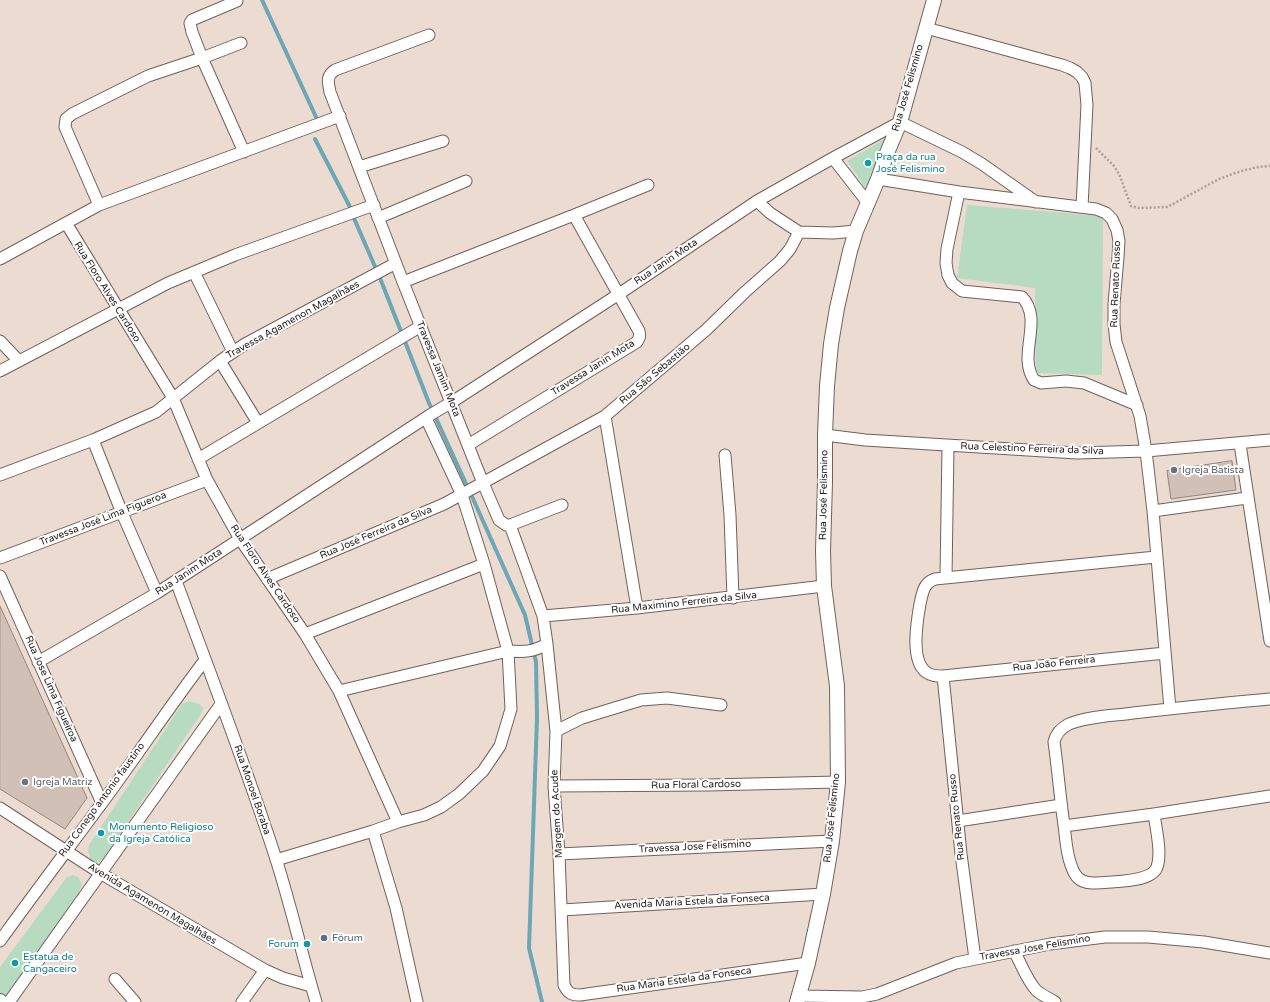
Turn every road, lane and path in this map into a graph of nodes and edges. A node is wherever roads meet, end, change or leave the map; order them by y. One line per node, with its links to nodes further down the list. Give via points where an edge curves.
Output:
1 (934, 0): 3 (street, Rua José Felismino)
2 (237, 1): 6 (street, via 190,23)
3 (926, 28): 8 (street, Rua José Felismino); 9 (street, via 1070,68 1082,77 1085,84)
4 (429, 35): 7 (street, Travessa Jamim Mota, via 330,74 330,92)
5 (241, 43): 6 (street)
6 (202, 58): 11 (street); 22 (street, via 148,76 66,119 65,127)
7 (340, 116): 11 (street); 14 (street, Travessa Jamim Mota)
8 (900, 122): 12 (street, Rua Janin Mota); 15 (street, Rua José Felismino); 20 (street, via 962,152)
9 (1085, 139): 13 (path, via 1114,166 1129,203 1134,208 1167,207 1219,179 1241,171); 24 (street)
10 (443, 141): 14 (street)
11 (244, 152): 22 (street)
12 (833, 158): 19 (street, Rua Janin Mota); 21 (street)
13 (1270, 166)
14 (359, 167): 23 (street, Travessa Jamim Mota)
15 (878, 179): 18 (street, Rua Renato Russo); 21 (street, Rua José Felismino)
16 (466, 181): 26 (street)
17 (648, 185): 25 (street)
18 (959, 192): 20 (street, Rua Renato Russo); 44 (street, via 947,248 946,263 952,283 962,291 1022,297 1030,308 1029,368 1034,380 1041,383 1084,383)
19 (757, 201): 29 (street); 34 (street, Rua Janin Mota)
20 (1036, 202): 24 (street, Rua Renato Russo)
21 (868, 204): 28 (street, Rua José Felismino)
22 (99, 205): 27 (street)
23 (374, 205): 26 (street, Travessa Jamim Mota); 32 (street)
24 (1082, 207): 44 (street, Rua Renato Russo, via 1096,208 1106,213 1117,230 1119,241 1114,304 1115,336)
25 (574, 216): 33 (street); 34 (street, Travessa Janin Mota)
26 (378, 218): 31 (street, Travessa Jamim Mota)
27 (66, 224): 30 (street); 35 (street, Rua Floro Alves Cardoso)
28 (856, 231): 29 (street); 48 (street, Rua José Felismino, via 831,344)
29 (799, 232): 46 (street, Rua São Sebastião, via 780,261 706,330)
30 (0, 259)
31 (396, 263): 33 (street, Travessa Jamim Mota); 38 (street, Travessa Agamenon Magalhães)
32 (194, 272): 35 (street); 38 (street)
33 (403, 282): 36 (street, Travessa Jamim Mota)
34 (619, 294): 43 (street, Rua Janin Mota); 52 (street, Travessa Janin Mota, via 639,331 637,342)
35 (118, 308): 40 (street); 42 (street, Rua Floro Alves Cardoso)
36 (421, 326): 43 (street, Travessa Jamim Mota); 47 (street)
37 (0, 341): 40 (street)
38 (233, 352): 39 (street, Travessa Agamenon Magalhães)
39 (220, 360): 42 (street, Travessa Agamenon Magalhães); 47 (street)
40 (19, 361): 41 (street)
41 (0, 371)
42 (173, 398): 49 (street, Travessa Agamenon Magalhães, via 156,412); 56 (street, Rua Floro Alves Cardoso)
43 (452, 402): 45 (street, Rua Janin Mota); 52 (street, Travessa Jamim Mota)
44 (1137, 405): 54 (street, Rua Renato Russo)
45 (431, 414): 60 (street); 66 (street, Rua Janim Mota)
46 (605, 416): 59 (street, Rua São Sebastião); 78 (street)
47 (258, 423): 56 (street)
48 (825, 435): 53 (street, Rua Celestino Ferreira da Silva); 74 (street, Rua José Felismino)
49 (93, 440): 57 (street, Travessa Agamenon Magalhães); 64 (street)
50 (1270, 440): 51 (street, Rua Celestino Ferreira da Silva)
51 (1240, 444): 54 (street, Rua Celestino Ferreira da Silva); 61 (street)
52 (468, 445): 59 (street, Travessa Jamim Mota)
53 (948, 446): 54 (street, Rua Celestino Ferreira da Silva, via 1077,453); 71 (street)
54 (1146, 451): 63 (street)
55 (725, 455): 77 (street)
56 (198, 459): 58 (street, Rua Floro Alves Cardoso)
57 (0, 475)
58 (207, 480): 64 (street, Travessa José Lima Figueroa); 66 (street, Rua Floro Alves Cardoso)
59 (483, 483): 60 (street, Rua José Ferreira da Silva); 65 (street, Travessa Jamim Mota, via 499,520)
60 (462, 495): 69 (street); 72 (street, Rua José Ferreira da Silva)
61 (1247, 498): 63 (street); 81 (street)
62 (562, 505): 65 (street)
63 (1153, 511): 67 (street)
64 (122, 513): 68 (street, Travessa José Lima Figueroa); 75 (street)
65 (510, 525): 79 (street)
66 (240, 539): 72 (street, Rua Floro Alves Cardoso); 73 (street, Rua Janim Mota)
67 (1156, 557): 71 (street); 84 (street)
68 (0, 558)
69 (484, 564): 80 (street); 83 (street)
70 (0, 576): 76 (street, Rua Jose Lima Figueiroa)
71 (946, 577): 87 (street, via 931,580 924,589 916,637 921,667 930,675)
72 (267, 579): 80 (street, Rua Floro Alves Cardoso)
73 (176, 581): 75 (street, Rua Janim Mota); 85 (street, Rua Monoel Boraba)
74 (824, 586): 77 (street, Rua Maximino Ferreira da Silva); 94 (street, Rua José Felismino, via 837,686)
75 (157, 593): 86 (street, Rua Janim Mota)
76 (4, 595): 86 (street, Rua Jose Lima Figueiroa)
77 (733, 598): 78 (street, Rua Maximino Ferreira da Silva)
78 (636, 608): 79 (street, Rua Maximino Ferreira da Silva)
79 (543, 616): 82 (street, Margem do Acude)
80 (305, 634): 88 (street, Rua Floro Alves Cardoso)
81 (1270, 641)
82 (543, 646): 83 (street, via 527,652); 93 (street, Margem do Acude)
83 (508, 651): 88 (street); 102 (street, via 511,709 500,746 483,771 459,794 424,815)
84 (1165, 653): 87 (street, Rua João Ferreira); 92 (street)
85 (205, 660): 90 (street, Rua Monoel Boraba); 97 (street, Rua Conego antonio faustino)
86 (38, 662): 97 (street, Rua Jose Lima Figueiroa)
87 (943, 676): 101 (street, Rua Renato Russo)
88 (339, 691): 102 (street, Rua Floro Alves Cardoso)
89 (1270, 699): 92 (street)
90 (221, 704): 108 (street, Rua Monoel Boraba); 109 (street)
91 (721, 705): 93 (street, via 667,698 641,700 582,718)
92 (1170, 709): 98 (street, via 1090,719 1062,728 1054,742)
93 (556, 731): 95 (street, Margem do Acude)
94 (838, 782): 95 (street, Rua Floral Cardoso); 105 (street, Rua José Felismino)
95 (554, 786): 107 (street, Margem do Acude)
96 (1270, 796): 100 (street)
97 (102, 803): 106 (street, Rua Conego antonio faustino)
98 (1061, 805): 101 (street); 103 (street)
99 (0, 808): 106 (street, Avenida Agamenon Magalhães)
100 (1154, 814): 103 (street); 103 (street, via 1159,848 1158,866 1152,874 1141,879 1093,883 1080,880 1070,861)
101 (958, 821): 115 (street, Rua Renato Russo)
102 (398, 822): 104 (street)
103 (1064, 826)
104 (373, 831): 108 (street); 127 (street, via 396,908)
105 (832, 841): 107 (street, Travessa Jose Felismino); 110 (street, Rua José Felismino)
106 (65, 851): 109 (street, Avenida Agamenon Magalhães); 112 (street, Rua Conego antonio faustino)
107 (559, 854): 111 (street, Margem do Acude)
108 (276, 860): 120 (street, Rua Monoel Boraba)
109 (100, 874): 117 (street, Avenida Agamenon Magalhães); 123 (street)
110 (823, 894): 111 (street, Avenida Maria Estela da Fonseca); 116 (street, Rua José Felismino)
111 (562, 910): 119 (street, Margem do Acude)
112 (0, 941)
113 (1014, 951): 114 (street, Travessa Jose Felismino, via 1105,937 1148,937 1204,942); 115 (street, Travessa Jose Felismino); 128 (street, via 1036,989)
114 (1270, 953)
115 (975, 958): 121 (street, Travessa Jose Felismino, via 956,963)
116 (808, 963): 119 (street, Rua Maria Estela da Fonseca, via 580,995 567,992); 122 (street, Rua José Felismino)
117 (265, 970): 120 (street, Avenida Agamenon Magalhães); 125 (street)
118 (115, 980): 124 (street)
119 (564, 985)
120 (311, 986): 126 (street, Rua Monoel Boraba)
121 (877, 998): 122 (street, Travessa Jose Felismino)
122 (798, 999)
123 (8, 1002)
124 (135, 1002)
125 (242, 1002)
126 (316, 1002)
127 (417, 1002)
128 (1055, 1002)

